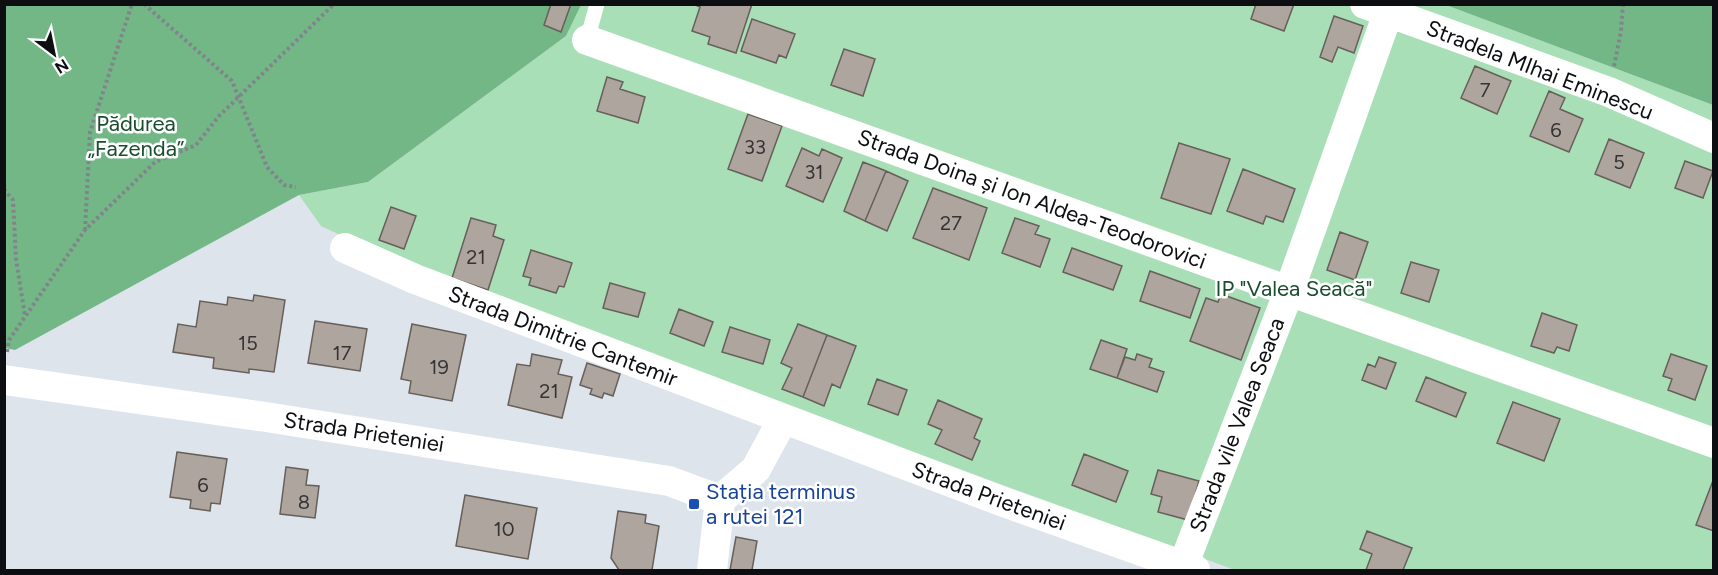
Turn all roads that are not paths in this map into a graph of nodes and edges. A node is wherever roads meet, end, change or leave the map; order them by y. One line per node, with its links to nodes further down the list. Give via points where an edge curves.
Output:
1 (597, 4): 3 (lane)
2 (1377, 9): 4 (street, Stradela MIhai Eminescu, via 1608,92); 6 (street, Strada vile Valea Seaca)
3 (587, 40): 6 (street, Strada Doina și Ion Aldea-Teodorovici)
4 (1713, 138)
5 (345, 248): 8 (street, Strada Dimitrie Cantemir, via 415,279)
6 (1289, 291): 9 (street, Strada Doina și Ion Aldea-Teodorovici); 11 (street, Strada vile Valea Seaca)
7 (5, 368): 10 (street, Strada Prieteniei, via 254,415 669,481)
8 (783, 419): 10 (street, via 756,469); 11 (street, Strada Prieteniei)
9 (1713, 443)
10 (720, 500): 12 (street)
11 (1189, 568)
12 (712, 570)

